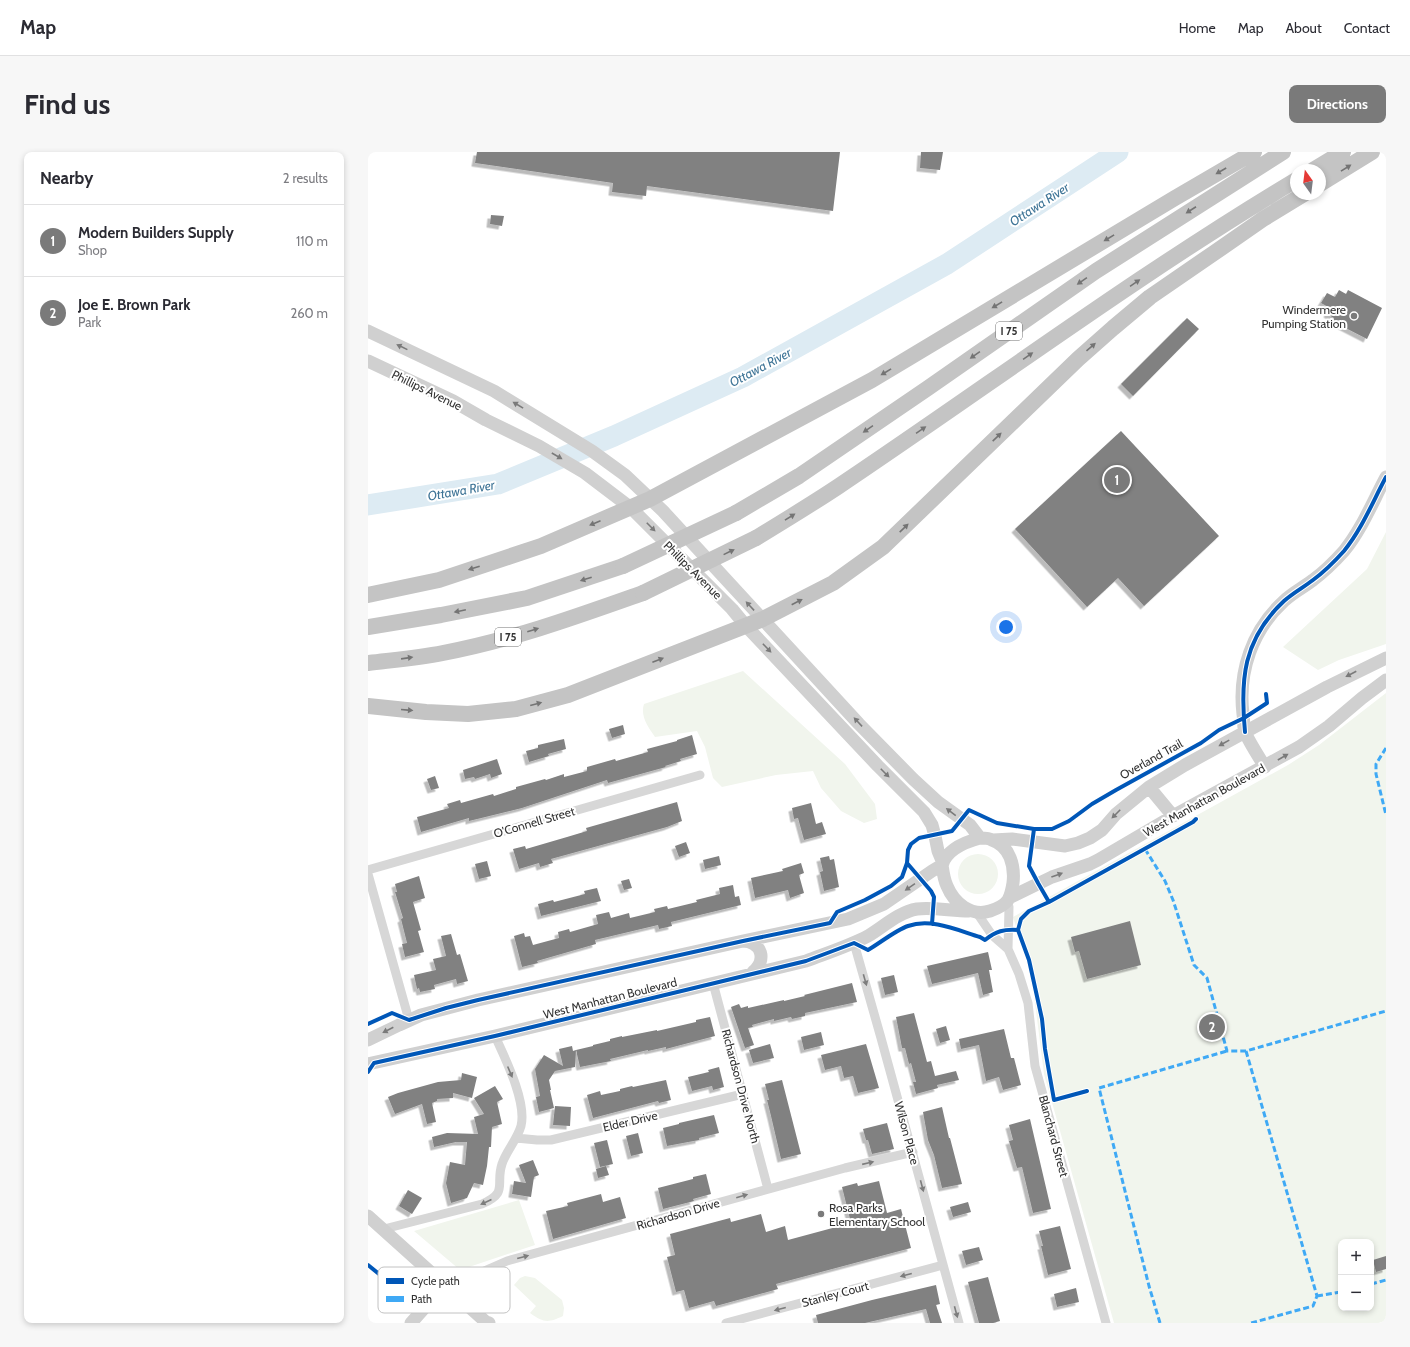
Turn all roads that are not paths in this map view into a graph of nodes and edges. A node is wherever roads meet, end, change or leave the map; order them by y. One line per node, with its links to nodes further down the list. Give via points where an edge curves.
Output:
1 (1254, 152): 12 (highway, one-way to 12, via 872,380)
2 (1283, 152): 17 (highway, I 75, one-way to 17, bridge, via 1096,271 799,476 736,513 623,566 527,598)
3 (1343, 152): 5 (highway)
4 (1372, 152): 6 (highway, one-way to 4)
5 (1323, 164)
6 (1326, 180)
7 (1290, 184): 19 (highway, I 75, one-way to 7, bridge, via 443,653 510,637 586,614 643,593 756,538 838,487 1232,218)
8 (1294, 200): 15 (highway, one-way to 8, via 833,583 883,547 1113,328 1150,297)
9 (368, 331): 12 (main road, one-way to 9, via 610,463 494,391)
10 (368, 361): 13 (main road, Phillips Avenue, one-way to 13, via 453,401 569,463)
11 (1386, 477): 22 (main road, via 1345,550 1314,580 1284,601 1254,639 1243,683)
12 (650, 499): 13 (highway); 15 (main road, one-way to 12)
13 (632, 508): 14 (highway, one-way to 14, via 540,546 439,580); 16 (main road, Phillips Avenue, one-way to 16)
14 (368, 595)
15 (763, 619): 16 (highway); 27 (main road, one-way to 15, via 913,779)
16 (746, 626): 21 (highway, one-way to 16, via 468,714 516,709 568,695); 28 (main road, Phillips Avenue, one-way to 28, via 924,812 932,825)
17 (368, 627)
18 (1386, 658): 22 (main road, one-way to 22, via 1326,687)
19 (368, 663)
20 (1386, 680): 23 (main road, West Manhattan Boulevard, one-way to 20, via 1314,738)
21 (368, 706)
22 (1245, 732): 23 (main road); 25 (main road, one-way to 25)
23 (1265, 767): 26 (main road, West Manhattan Boulevard)
24 (700, 775): 29 (street, O'Connell Street)
25 (1149, 787): 26 (main road); 27 (main road, one-way to 27, via 1116,814 1102,830 1078,843 1065,846)
26 (1173, 816): 31 (main road, West Manhattan Boulevard, one-way to 26, via 1052,877 1090,864)
27 (986, 839): 28 (main road, via 967,841 956,847); 31 (main road, via 1003,847 1010,857 1013,867 1012,889)
28 (942, 864): 32 (main road, via 949,890 959,904); 33 (main road, one-way to 33, via 884,904 848,919)
29 (368, 870)
30 (368, 874): 38 (street)
31 (1008, 900): 32 (main road, via 994,910); 35 (street)
32 (973, 912): 34 (main road, West Manhattan Boulevard, via 916,910); 35 (street, via 992,935)
33 (743, 941): 36 (main road, via 754,944 761,953 760,964); 38 (main road, via 478,1000)
34 (854, 943): 36 (main road, West Manhattan Boulevard, via 806,961); 44 (street, Wilson Place, one-way to 44)
35 (1008, 949): 57 (street, Blanchard Street, via 1028,1003 1035,1066)
36 (753, 972): 37 (main road, West Manhattan Boulevard)
37 (713, 983): 39 (main road, West Manhattan Boulevard); 42 (street, Richardson Drive North)
38 (408, 1020): 40 (main road, one-way to 40)
39 (495, 1036): 41 (main road, West Manhattan Boulevard); 43 (street, one-way to 43, via 514,1080 520,1102 521,1125)
40 (368, 1040)
41 (368, 1064)
42 (743, 1094): 43 (street, Elder Drive, via 551,1140); 45 (street, Richardson Drive North)
43 (516, 1138): 47 (street, one-way to 47, via 502,1163 499,1192 495,1198 473,1207)
44 (912, 1152): 45 (street, Richardson Drive, one-way to 44); 48 (street, Wilson Place, one-way to 48)
45 (768, 1189): 50 (street, Richardson Drive, one-way to 45)
46 (368, 1216): 47 (main road)
47 (384, 1230): 49 (main road)
48 (944, 1265): 55 (street, Stanley Court, one-way to 55); 56 (street, Wilson Place, one-way to 56)
49 (426, 1267)
50 (495, 1267)
51 (420, 1313): 53 (main road)
52 (476, 1313): 54 (main road)
53 (411, 1323)
54 (487, 1323)
55 (726, 1323)
56 (959, 1323)
57 (1106, 1323)

